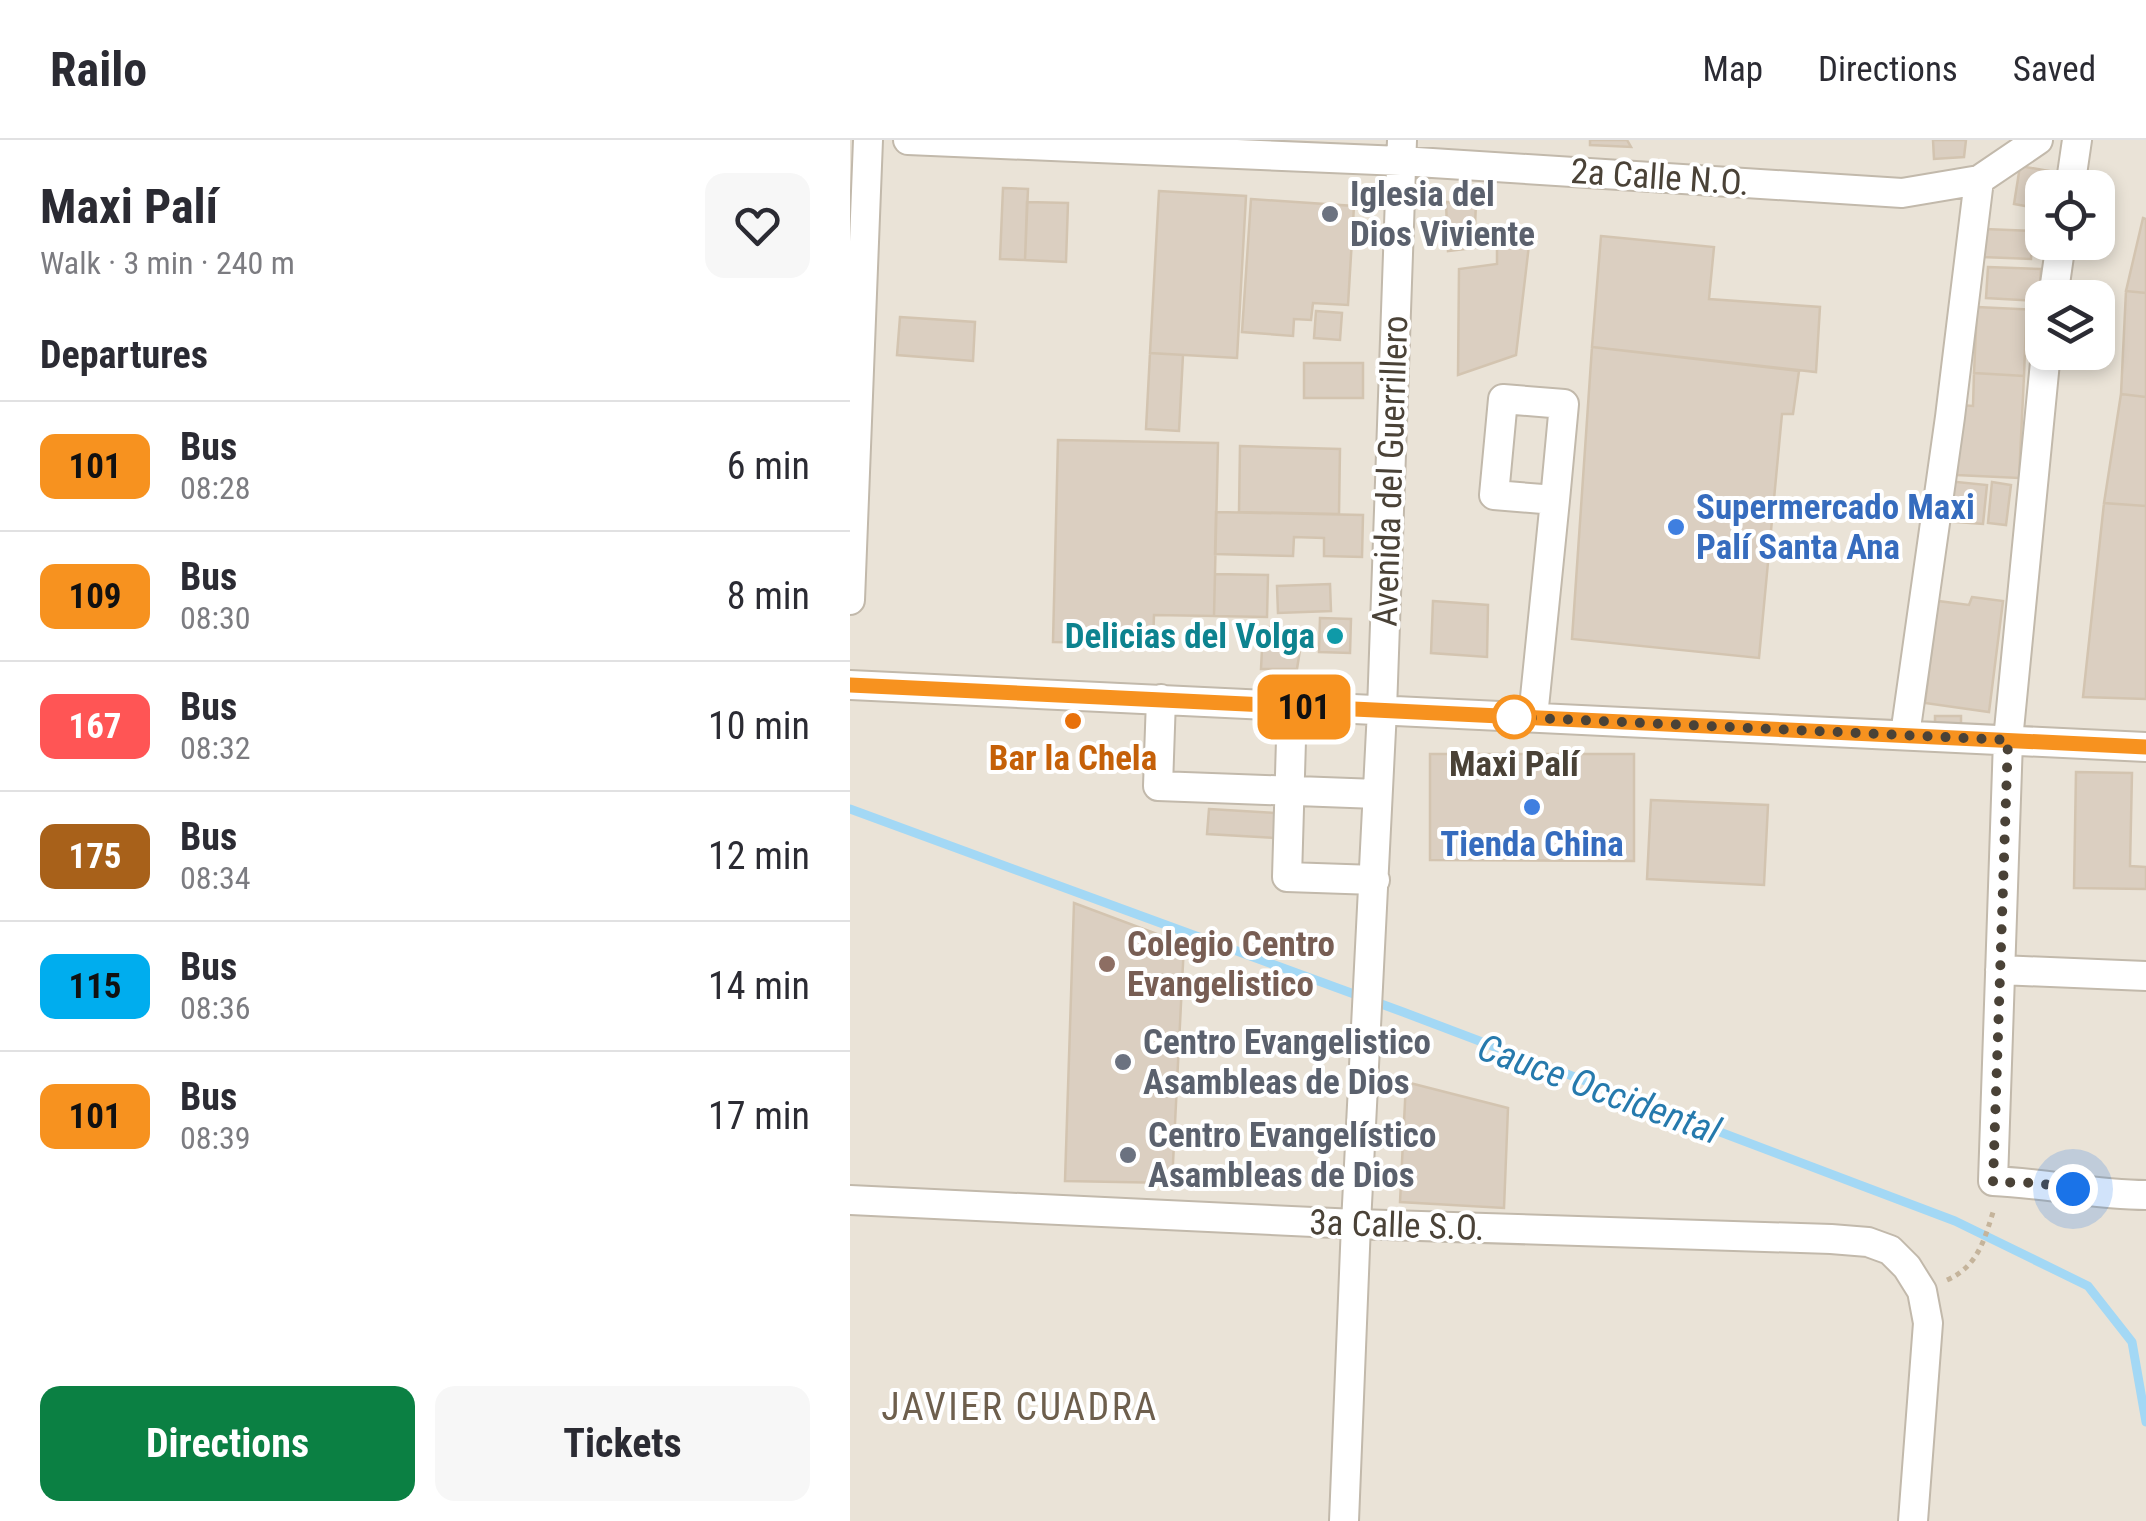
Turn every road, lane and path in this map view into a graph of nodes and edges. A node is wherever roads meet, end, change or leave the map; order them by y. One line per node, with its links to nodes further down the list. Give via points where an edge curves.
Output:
1 (868, 140): 10 (street)
2 (908, 140): 5 (street, 2a Calle N.O.)
3 (2038, 140): 7 (street, 2a Calle N.O.)
4 (2077, 140): 6 (street)
5 (1401, 150): 7 (street, 2a Calle N.O., via 1902,193); 14 (street, Avenida del Guerrillero)
6 (2073, 170)
7 (1979, 180): 16 (street)
8 (2044, 370): 17 (street)
9 (1555, 500): 15 (street)
10 (850, 600)
11 (850, 685): 12 (street)
12 (1162, 700): 13 (street); 19 (street, via 1158,786)
13 (1292, 706): 14 (street); 19 (street)
14 (1382, 710): 15 (street); 20 (street, Avenida del Guerrillero)
15 (1533, 717): 16 (street)
16 (1905, 735): 17 (street)
17 (2008, 740): 18 (street); 22 (street)
18 (2146, 747)
19 (1290, 791): 20 (street); 21 (street, via 1287,877)
20 (1377, 794): 21 (street, Avenida del Guerrillero)
21 (1374, 880): 27 (street, Avenida del Guerrillero)
22 (2000, 970): 23 (street); 24 (street, via 1993,1182)
23 (2146, 976)
24 (2146, 1195)
25 (850, 1200): 27 (street, 3a Calle S.O.)
26 (1994, 1211): 28 (path, via 1973,1264)
27 (1356, 1224): 28 (street, 3a Calle S.O., via 1868,1242 1890,1250); 29 (street, Avenida del Guerrillero)
28 (1922, 1291): 30 (street, via 1928,1323)
29 (1344, 1521)
30 (1912, 1521)

